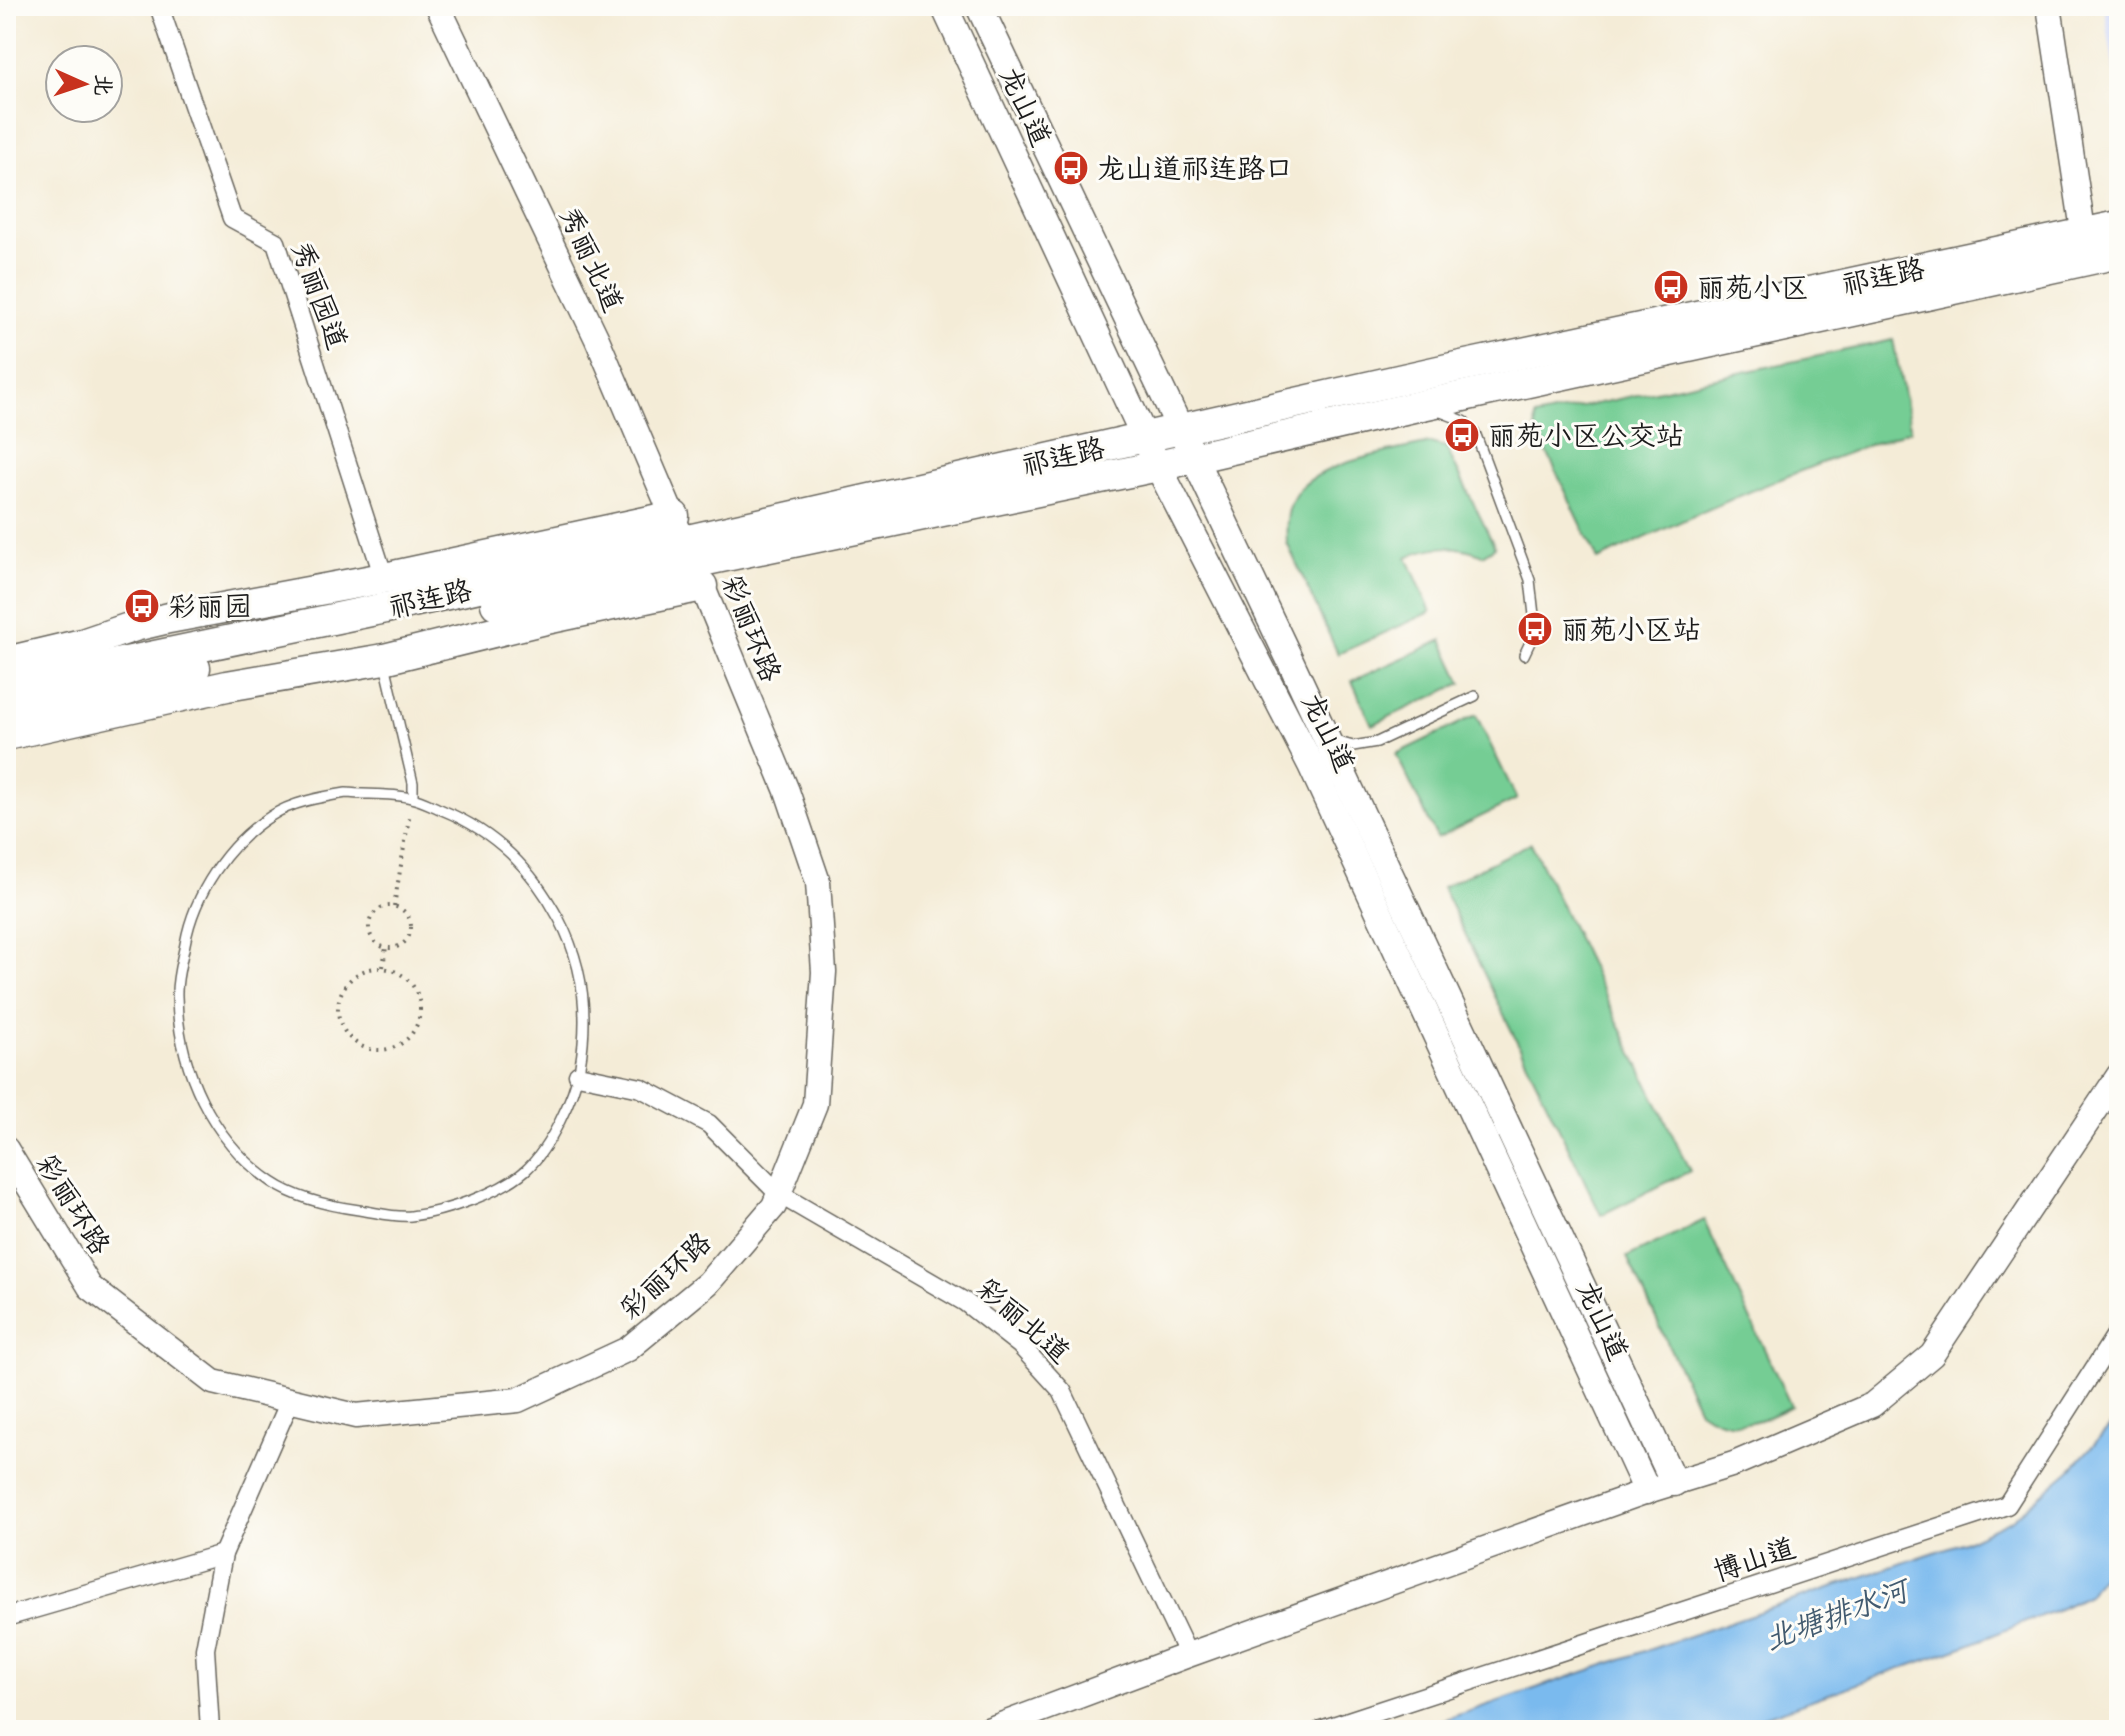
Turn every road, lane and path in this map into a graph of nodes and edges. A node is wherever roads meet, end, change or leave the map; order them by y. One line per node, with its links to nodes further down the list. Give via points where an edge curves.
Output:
1 (159, 6): 14 (street, 秀丽园道, via 232,218 276,242)
2 (438, 6): 13 (street, 秀丽北道, via 597,339)
3 (944, 6): 10 (main road, 龙山道)
4 (979, 6): 9 (main road, 龙山道)
5 (2049, 6): 7 (street)
6 (2058, 6): 7 (street)
7 (2100, 244): 8 (main road, 祁连路); 9 (main road, 祁连路, via 1452,368)
8 (1418, 406): 11 (main road, 祁连路); 15 (lane, via 1459,417 1476,435 1530,580 1535,624)
9 (1180, 431): 10 (main road, 祁连路); 11 (main road, 龙山道)
10 (1146, 438): 12 (main road, 龙山道); 13 (main road, 祁连路)
11 (1194, 458): 12 (main road, 祁连路); 22 (main road, 龙山道)
12 (1158, 466): 13 (main road, 祁连路); 34 (main road, 龙山道, via 1311,765)
13 (688, 552): 14 (main road); 16 (main road, via 546,619); 18 (main road, 祁连路); 20 (main road, 祁连路); 30 (street, 彩丽环路, via 787,791 818,882 824,972 815,1104)
14 (384, 578): 17 (main road, via 169,618)
15 (1524, 655)
16 (384, 659): 21 (main road, via 227,686); 23 (lane)
17 (6, 662)
18 (6, 687)
19 (1475, 696): 22 (lane, via 1363,746)
20 (6, 711)
21 (6, 735)
22 (1325, 736): 33 (main road, 龙山道)
23 (413, 798): 24 (path); 27 (lane, via 463,818 514,854 544,891 572,944 582,986 586,1033); 27 (lane, via 346,793 311,799 271,815 211,876 187,935 176,993 181,1037 200,1098 228,1144 274,1183 328,1206 408,1216 448,1208 527,1170 557,1129)
24 (394, 906): 25 (path, via 406,914 410,927 400,945); 25 (path, via 381,907 369,922 374,941)
25 (386, 947): 26 (path)
26 (383, 967): 26 (path, via 408,979 420,1005 414,1032 391,1049 378,1050 365,1048 344,1032 337,1006 347,981)
27 (578, 1075): 30 (street, 彩丽北道, via 641,1088 689,1112 709,1124)
28 (2119, 1075): 33 (street, via 1932,1355 1872,1405 1734,1464)
29 (10, 1163): 32 (street, 彩丽环路, via 90,1287 213,1382)
30 (779, 1194): 32 (street, 彩丽环路, via 708,1283 628,1349 518,1400 356,1416); 37 (street, 彩丽北道, via 965,1302 1020,1345 1062,1391)
31 (2119, 1330): 40 (street, 博山道, via 2007,1505)
32 (290, 1401): 35 (street)
33 (1674, 1483): 34 (street)
34 (1647, 1491): 37 (street)
35 (223, 1554): 36 (street); 38 (street, via 205,1649)
36 (6, 1617)
37 (1188, 1655): 39 (street)
38 (210, 1730)
39 (988, 1730)
40 (1321, 1730)

